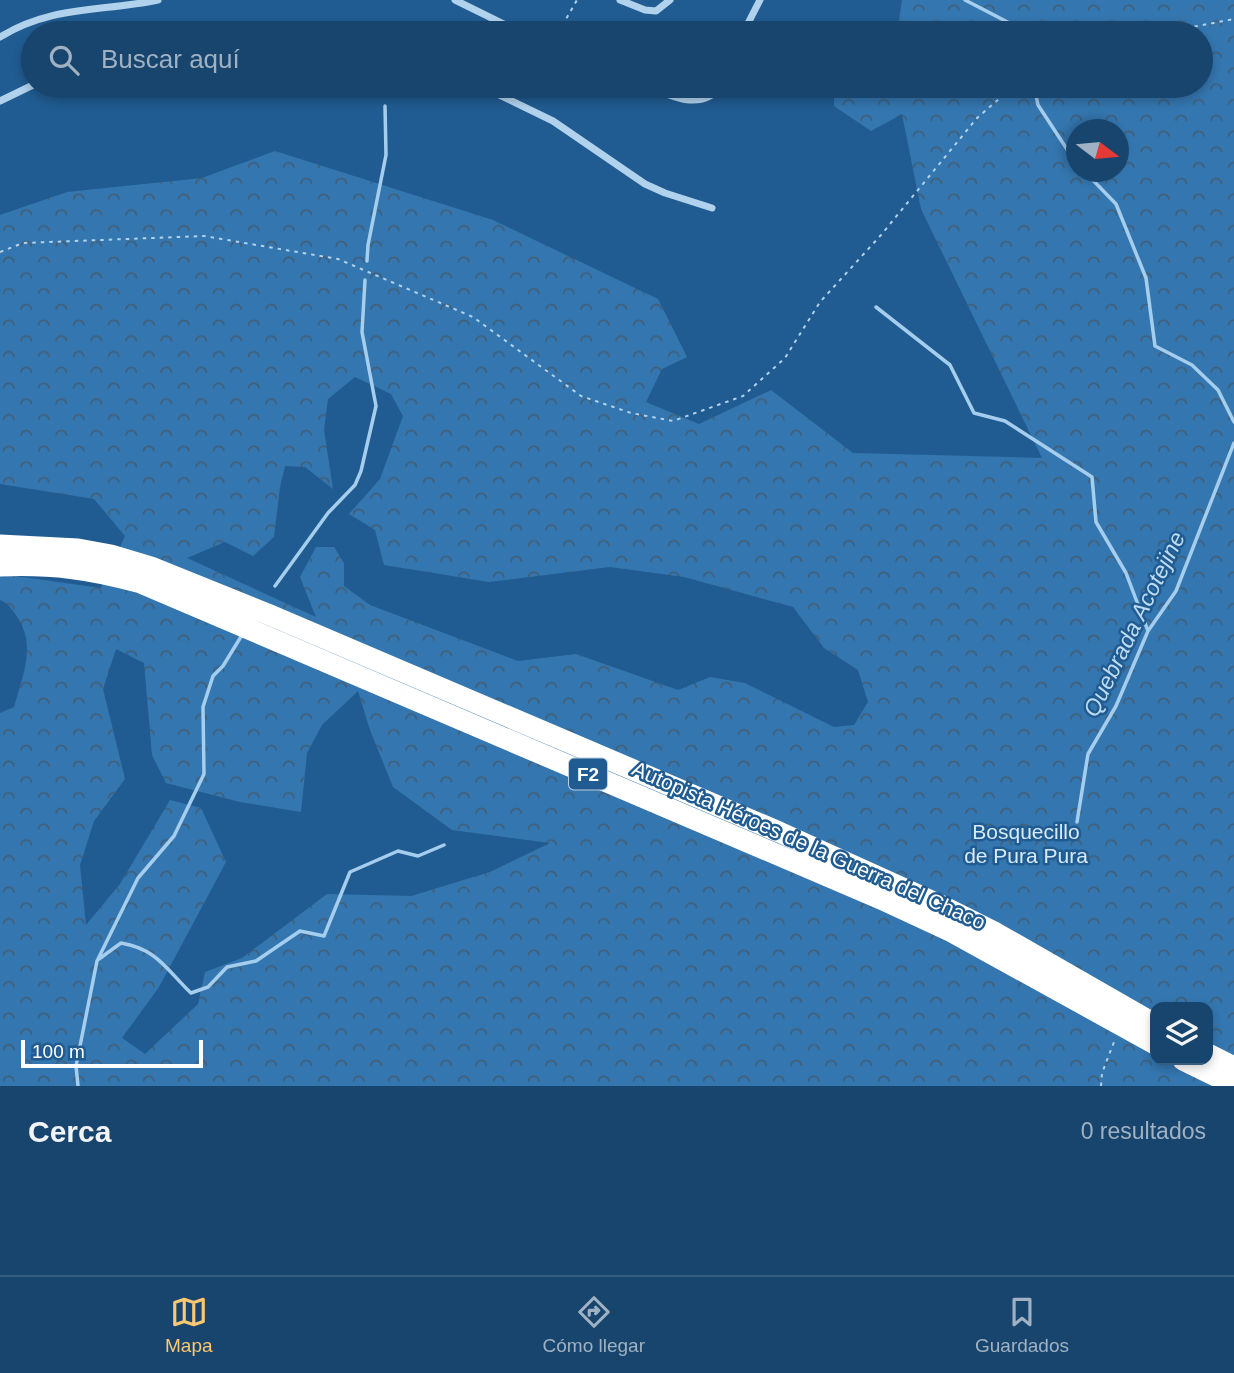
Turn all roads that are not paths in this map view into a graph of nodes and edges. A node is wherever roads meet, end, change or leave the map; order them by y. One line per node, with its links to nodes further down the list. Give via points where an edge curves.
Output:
1 (158, 0): 6 (street)
2 (455, 0): 7 (street)
3 (620, 0): 4 (street, via 656,11)
4 (670, 0)
5 (760, 0): 8 (street)
6 (32, 21)
7 (498, 21)
8 (749, 21)
9 (21, 25): 10 (street)
10 (0, 37)
11 (21, 91): 15 (street)
12 (506, 98): 16 (street, via 554,121 645,184)
13 (680, 98): 14 (street)
14 (708, 98)
15 (0, 101)
16 (712, 208)
17 (0, 545): 19 (highway, Autopista Héroes de la Guerra del Chaco / F2, via 111,555 270,615 938,904)
18 (0, 566): 20 (highway, Autopista Héroes de la Guerra del Chaco / F2, via 63,566 141,583 881,899 952,932)
19 (1150, 1021)
20 (1150, 1041)
21 (1213, 1056): 23 (highway)
22 (1193, 1065): 24 (highway)
23 (1234, 1067)
24 (1234, 1085)

